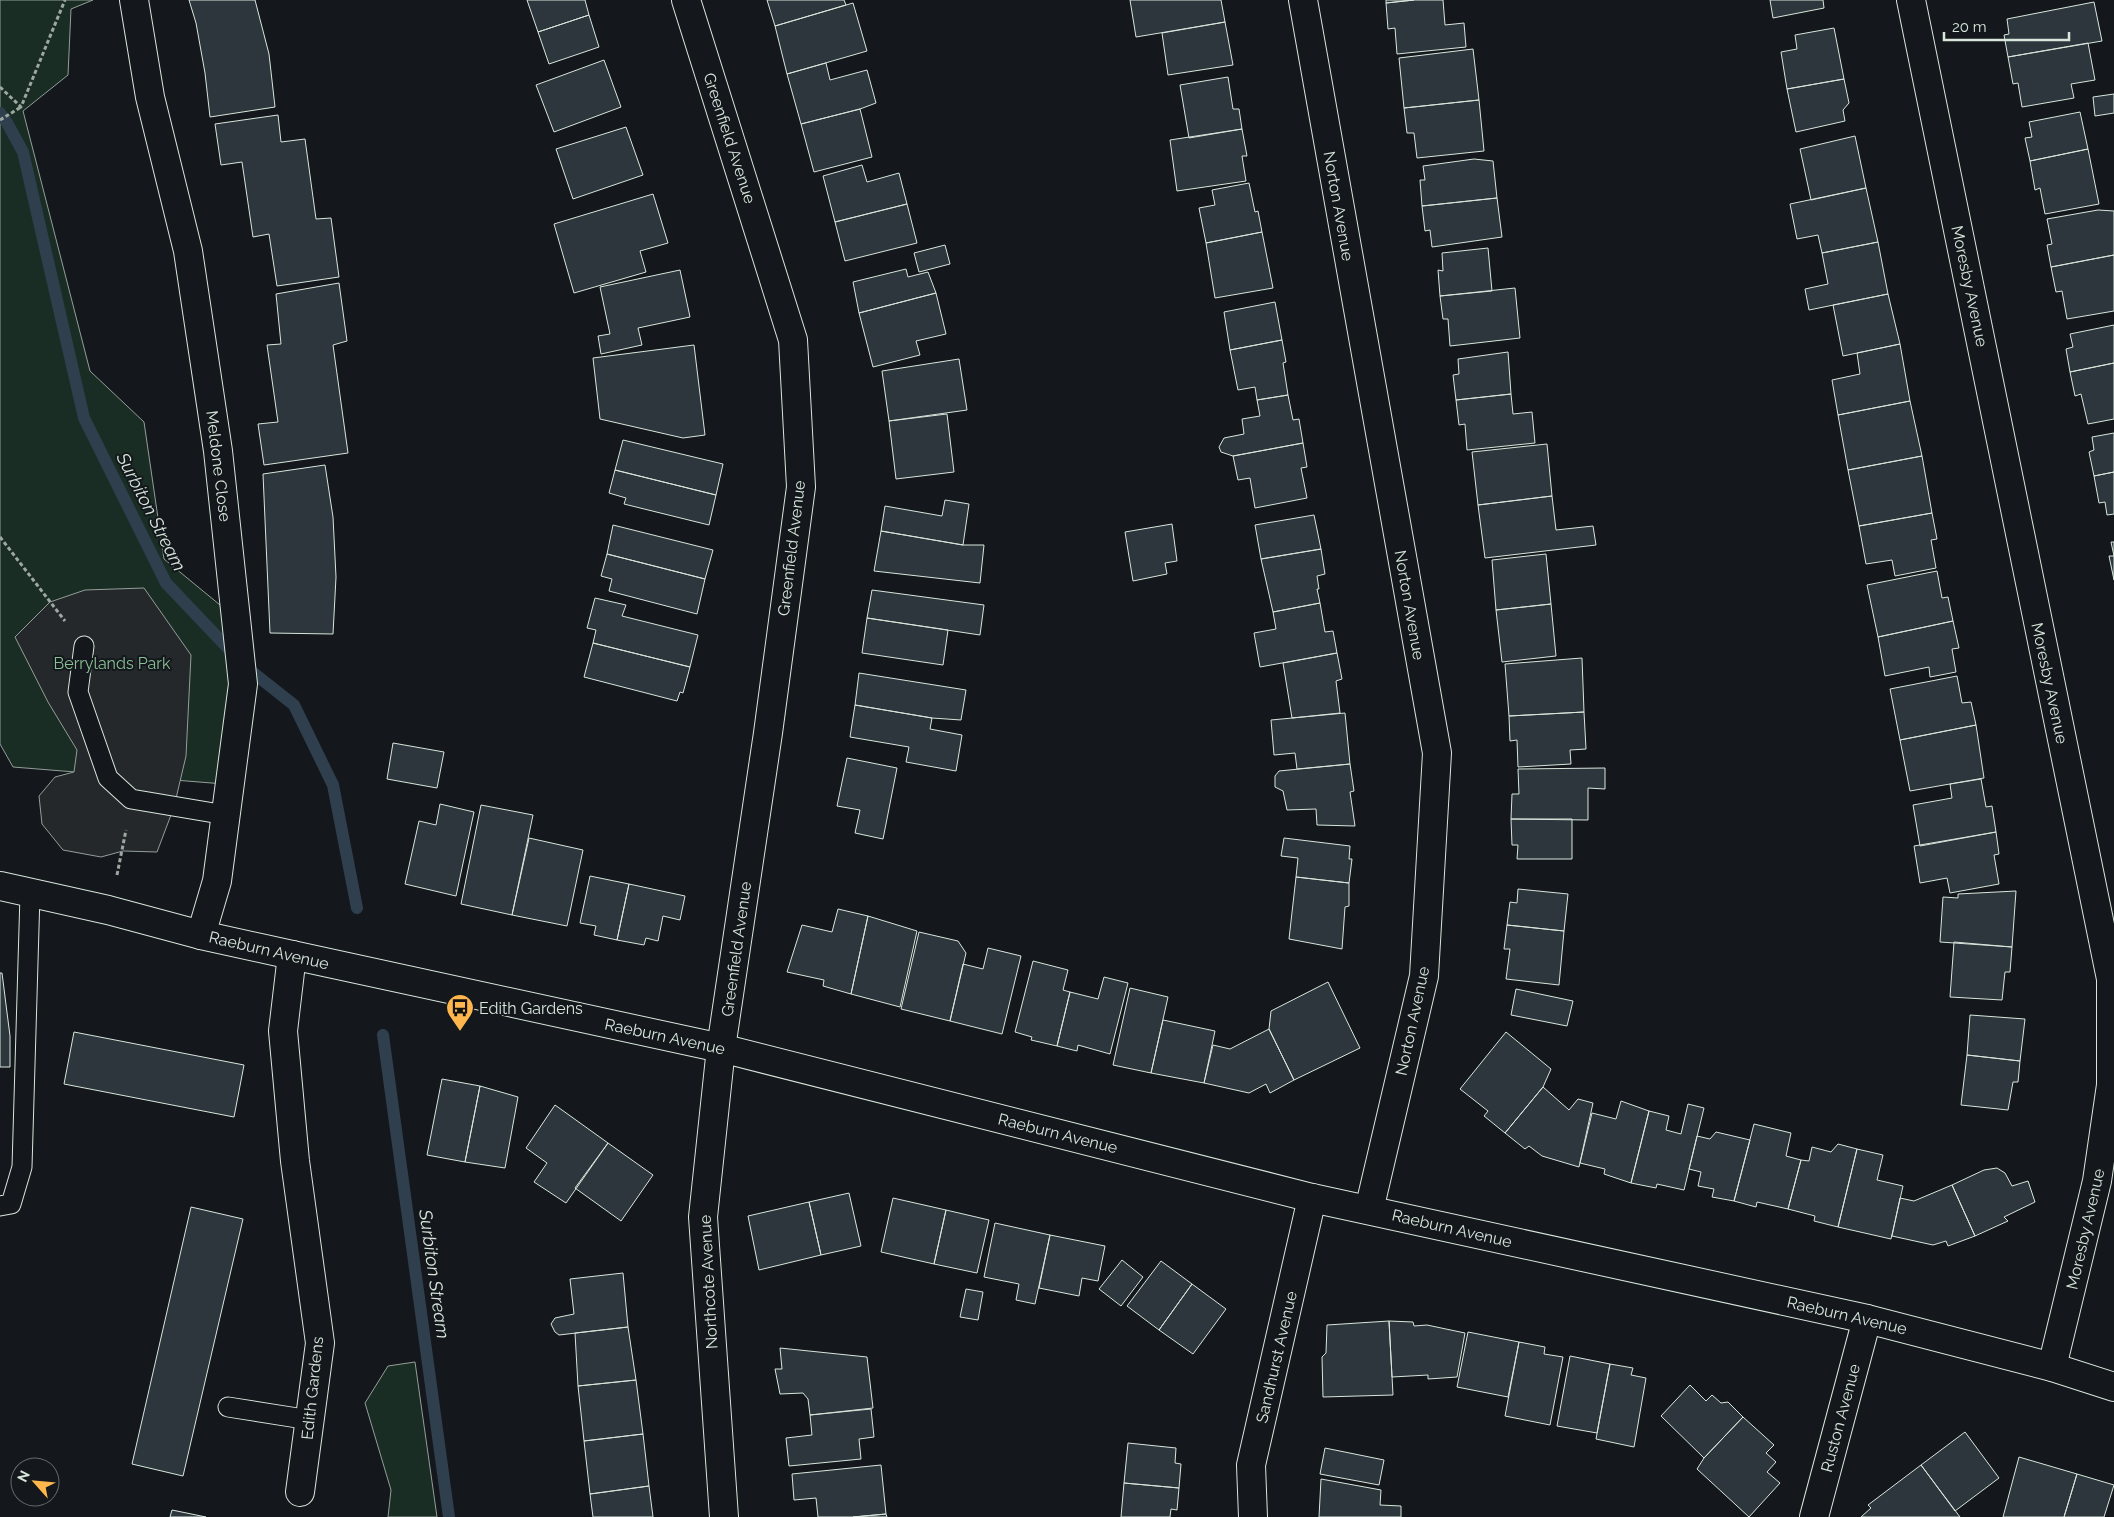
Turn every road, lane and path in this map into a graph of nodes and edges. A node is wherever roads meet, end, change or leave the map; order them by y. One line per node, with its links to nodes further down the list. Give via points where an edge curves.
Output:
1 (65, 0): 7 (path)
2 (134, 0): 10 (street, Meldone Close, via 150,96 188,251 218,450 236,609 243,684)
3 (686, 0): 15 (street, Greenfield Avenue, via 793,340 800,487 768,733)
4 (1303, 0): 18 (street, Norton Avenue, via 1437,753 1424,976)
5 (1911, 0): 20 (street, Moresby Avenue, via 2111,978 2111,1085 2097,1181)
6 (0, 87): 7 (path)
7 (21, 107): 8 (path)
8 (0, 120)
9 (84, 646): 10 (lane, via 78,692 108,778 130,799)
10 (226, 815): 13 (street, Meldone Close, via 217,881)
11 (0, 886): 12 (street, Raeburn Avenue)
12 (30, 894): 13 (street, Raeburn Avenue, via 108,910); 17 (lane, via 22,1167 10,1204)
13 (201, 935): 14 (street, Raeburn Avenue)
14 (292, 955): 15 (street, Raeburn Avenue); 23 (street, Edith Gardens, via 283,1031 295,1161 320,1343)
15 (721, 1048): 16 (street, Raeburn Avenue); 25 (street, Northcote Avenue, via 703,1217)
16 (1312, 1198): 18 (street, Raeburn Avenue); 26 (street, Sandhurst Avenue, via 1251,1466)
17 (0, 1206)
18 (1369, 1210): 19 (street, Raeburn Avenue)
19 (1867, 1318): 20 (street, Raeburn Avenue); 27 (street, Ruston Avenue)
20 (2052, 1367): 21 (street, Raeburn Avenue)
21 (2114, 1388)
22 (228, 1407): 23 (lane)
23 (310, 1420): 24 (street, Edith Gardens)
24 (300, 1492)
25 (724, 1517)
26 (1253, 1517)
27 (1814, 1517)

